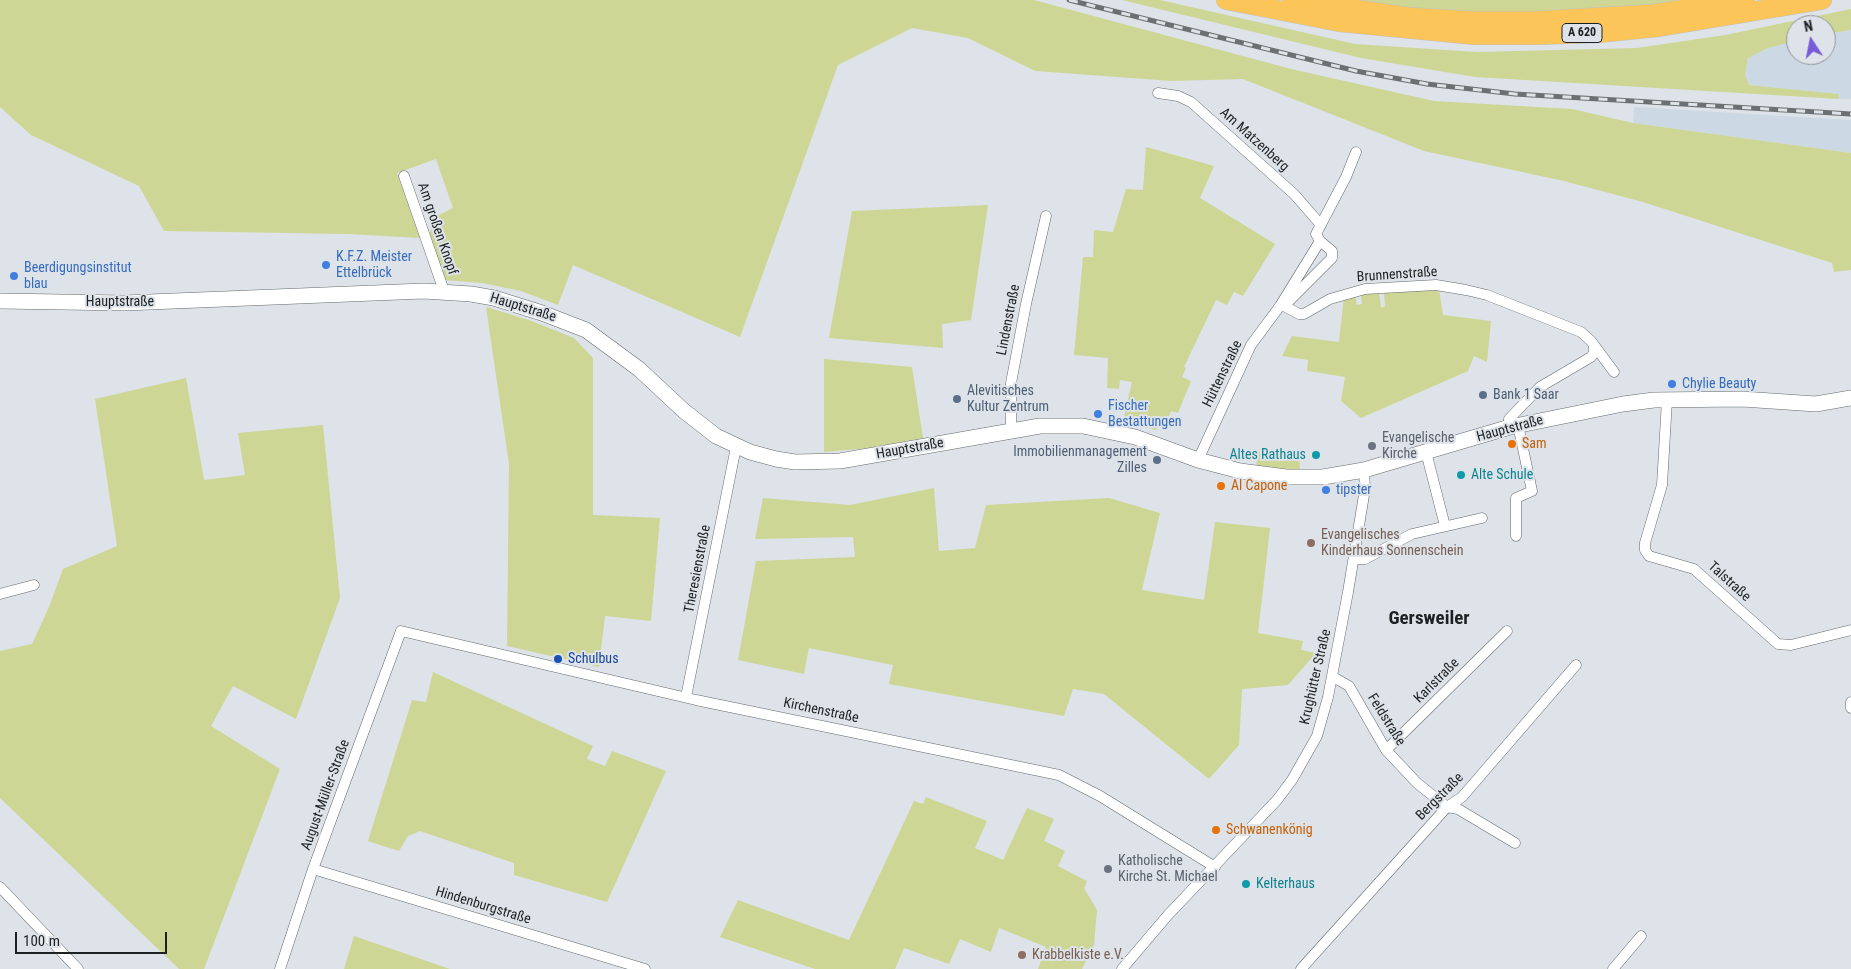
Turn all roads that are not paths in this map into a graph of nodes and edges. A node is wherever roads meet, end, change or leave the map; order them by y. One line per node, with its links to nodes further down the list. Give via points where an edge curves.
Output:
1 (1226, 0): 4 (highway, A 620, via 1339,22 1474,34 1537,35 1659,27)
2 (1292, 0): 3 (highway, A 620, via 1408,16 1535,21 1653,14)
3 (1745, 0)
4 (1822, 0)
5 (1158, 92): 9 (street, Am Matzenberg, via 1191,102 1294,194)
6 (1356, 152): 9 (street, Hüttenstraße)
7 (404, 176): 11 (street, Am großen Knopf)
8 (1046, 216): 19 (street, Lindenstraße, via 1011,384)
9 (1321, 224): 10 (street, Hüttenstraße, via 1316,234)
10 (1320, 241): 13 (street, Hüttenstraße); 13 (street, Hüttenstraße, via 1332,251 1332,258)
11 (444, 291): 12 (main road, Hauptstraße, via 124,303); 20 (main road, Hauptstraße, via 516,304 586,330 639,369 702,425)
12 (0, 301)
13 (1282, 306): 14 (street, Brunnenstraße, via 1304,314 1342,294 1365,289 1436,285 1487,294 1520,306 1581,332); 22 (street, Hüttenstraße, via 1251,345)
14 (1594, 346): 15 (street, Brunnenstraße); 18 (street, via 1591,357 1540,387 1509,419)
15 (1614, 372)
16 (1851, 398): 17 (main road, Hauptstraße, via 1816,404 1754,399)
17 (1667, 400): 18 (main road, Hauptstraße, via 1623,404); 30 (street, Talstraße, via 1662,485 1645,543 1649,556 1694,569 1778,644 1791,645)
18 (1514, 426): 21 (main road, Hauptstraße); 26 (street, via 1532,491 1516,498)
19 (1011, 431): 20 (main road, Hauptstraße, via 840,462 776,459); 22 (main road, Hauptstraße, via 1040,426 1083,426 1135,437)
20 (736, 447): 35 (street, Theresienstraße)
21 (1426, 452): 23 (main road, Hauptstraße); 25 (street)
22 (1198, 460): 23 (main road, Hauptstraße, via 1240,471 1286,477 1323,477)
23 (1364, 470): 27 (street, Krughütter Straße, via 1365,489)
24 (1482, 518): 25 (street)
25 (1445, 526): 27 (street, via 1412,534 1365,558)
26 (1516, 536)
27 (1354, 559): 34 (street, Krughütter Straße)
28 (34, 585): 29 (street)
29 (0, 594)
30 (1851, 630)
31 (401, 631): 35 (street, Kirchenstraße); 42 (street, August-Müller-Straße)
32 (1507, 631): 38 (street, Karlstraße)
33 (1576, 665): 39 (street, Bergstraße, via 1462,797)
34 (1332, 677): 38 (street, Feldstraße, via 1348,686); 41 (street, Krughütter Straße, via 1317,736 1301,766 1276,800)
35 (686, 697): 41 (street, Kirchenstraße, via 1059,775 1100,796)
36 (1851, 702): 37 (street)
37 (1851, 708)
38 (1386, 750): 39 (street, Feldstraße, via 1417,783)
39 (1447, 807): 40 (street, Feldstraße, via 1458,809); 49 (street, Bergstraße)
40 (1515, 843)
41 (1215, 868): 48 (street, Krughütter Straße, via 1168,915)
42 (314, 869): 46 (street, August-Müller-Straße); 47 (street, Hindenburgstraße)
43 (0, 887): 45 (street)
44 (1641, 936): 50 (street)
45 (78, 969)
46 (280, 969)
47 (645, 969)
48 (1122, 969)
49 (1301, 969)
50 (1613, 969)

